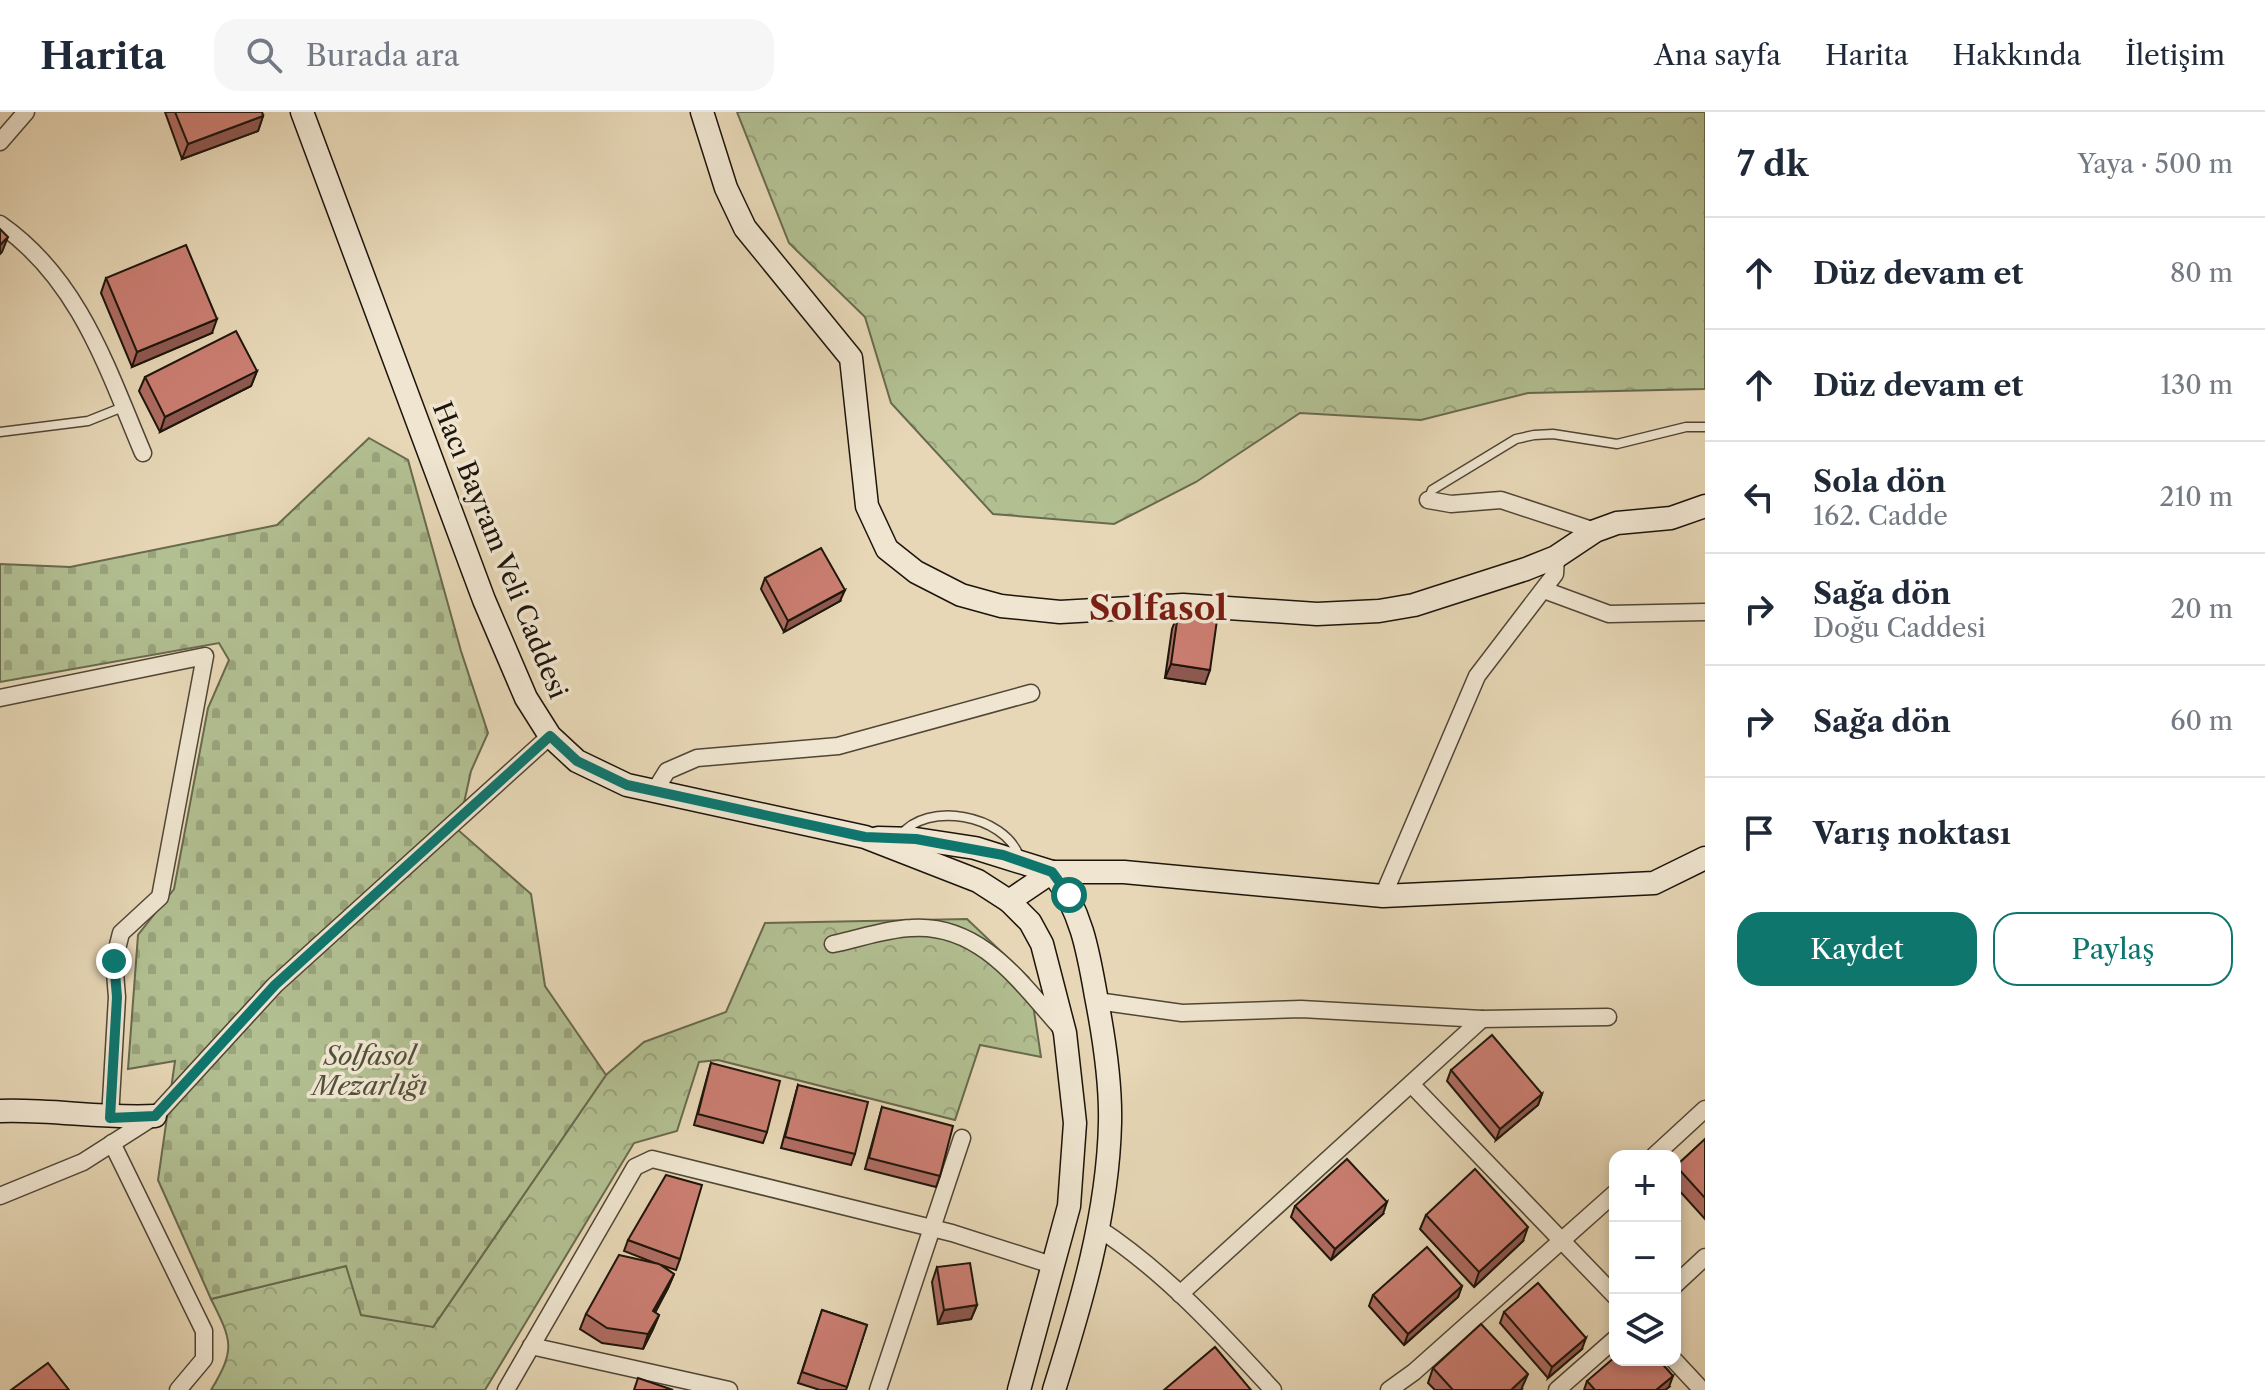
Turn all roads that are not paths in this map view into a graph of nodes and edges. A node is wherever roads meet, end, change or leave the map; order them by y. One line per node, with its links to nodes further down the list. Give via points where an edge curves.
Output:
1 (26, 112): 4 (street)
2 (302, 112): 18 (main road, Hacı Bayram Veli Caddesi, via 484,600 526,698)
3 (702, 112): 13 (main road, via 745,228 851,358 867,506 887,549 916,572 961,595 1015,608 1060,612 1183,605 1317,614 1414,605)
4 (0, 142)
5 (0, 224): 6 (street, via 43,258 92,332)
6 (123, 407): 8 (lane, via 88,421); 9 (street)
7 (1705, 427): 10 (lane, via 1617,444 1553,434 1516,439 1432,490)
8 (0, 432)
9 (143, 453)
10 (1428, 500): 12 (street, via 1501,500)
11 (1705, 506): 12 (main road, via 1671,518 1617,523)
12 (1595, 531): 13 (main road)
13 (1556, 557): 14 (street, via 1555,574)
14 (1544, 590): 15 (street, via 1609,614); 23 (street, via 1477,676)
15 (1705, 612)
16 (1031, 693): 19 (street, via 838,746 697,758 667,771)
17 (0, 698): 34 (street, via 205,656 160,897 121,933 114,961)
18 (550, 736): 19 (main road, Hacı Bayram Veli Caddesi, via 599,774); 33 (street, via 275,985)
19 (654, 792): 20 (main road, Hacı Bayram Veli Caddesi)
20 (865, 837): 22 (main road, via 975,848); 24 (main road, via 978,881)
21 (1705, 858): 23 (main road, via 1654,883)
22 (1052, 872): 23 (main road, via 1124,872); 24 (main road); 26 (main road, via 1080,920)
23 (1383, 896)
24 (1009, 901): 29 (main road, via 1042,944)
25 (833, 944): 29 (street, via 911,928 959,932 999,961)
26 (1097, 1001): 28 (street, via 1182,1013 1301,1009); 41 (main road, via 1110,1123)
27 (1608, 1017): 28 (street)
28 (1482, 1019): 30 (street)
29 (1065, 1033): 44 (main road, via 1075,1123 1069,1206)
30 (1411, 1084): 42 (street); 46 (street)
31 (1705, 1109): 37 (street)
32 (0, 1111): 34 (main road)
33 (155, 1116): 34 (main road); 36 (street)
34 (110, 1118)
35 (962, 1138): 40 (street)
36 (112, 1143): 38 (street, via 83,1162); 51 (street, via 204,1331 204,1359)
37 (1661, 1150)
38 (0, 1196)
39 (1609, 1199): 42 (street)
40 (931, 1228): 44 (street); 49 (street, via 652,1159 635,1167); 54 (street)
41 (1098, 1228): 46 (street, via 1133,1251); 56 (main road)
42 (1564, 1240): 47 (street); 58 (street)
43 (1705, 1257): 45 (street)
44 (1055, 1266): 55 (main road)
45 (1681, 1279)
46 (1180, 1294): 57 (street)
47 (1613, 1294)
48 (1609, 1344): 59 (street)
49 (531, 1346): 52 (street); 53 (street)
50 (1680, 1366): 60 (street)
51 (178, 1390)
52 (506, 1390)
53 (729, 1390)
54 (878, 1390)
55 (1019, 1390)
56 (1054, 1390)
57 (1273, 1390)
58 (1389, 1390)
59 (1557, 1390)
60 (1702, 1390)

